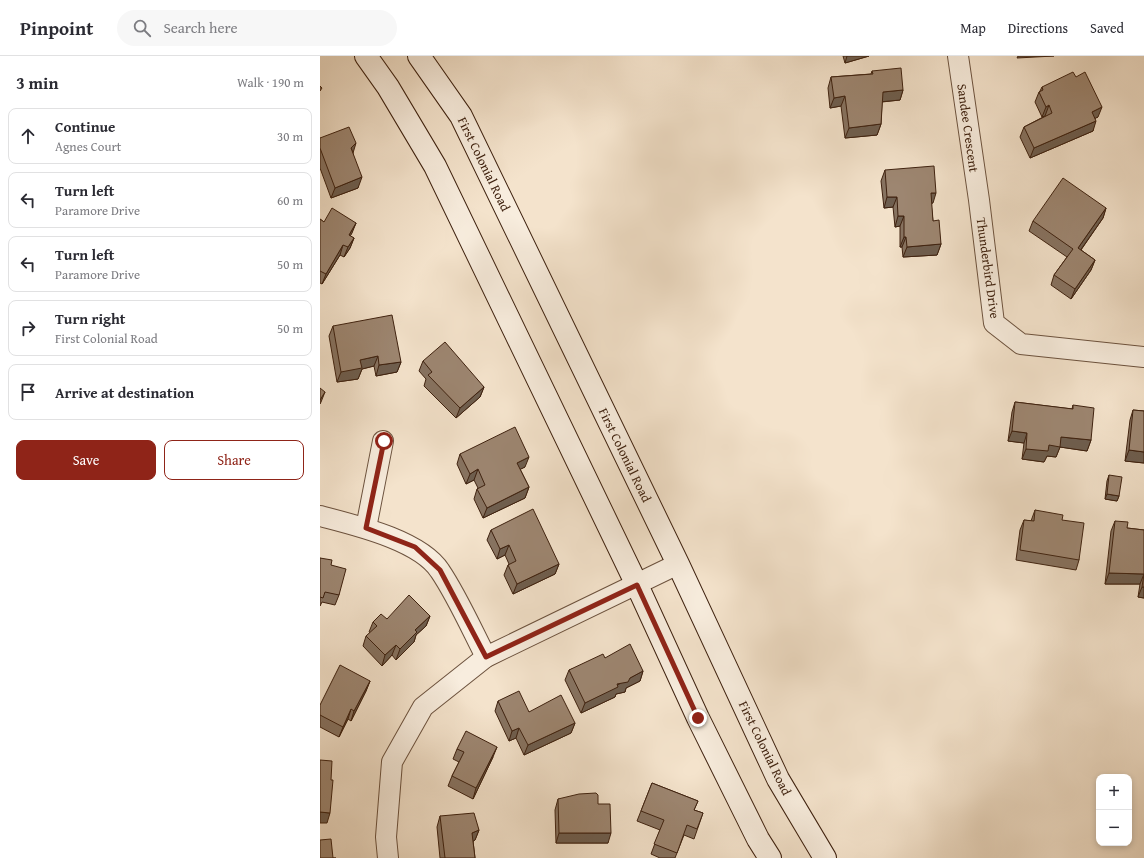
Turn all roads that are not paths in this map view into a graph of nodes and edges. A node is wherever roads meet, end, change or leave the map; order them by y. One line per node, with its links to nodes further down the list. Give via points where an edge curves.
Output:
1 (366, 56): 10 (main road, via 388,87 435,166)
2 (420, 56): 9 (main road, First Colonial Road, via 461,116)
3 (958, 56): 4 (street, Sandee Crescent)
4 (979, 200): 5 (street, Thunderbird Drive, via 994,323 1021,344)
5 (1144, 358)
6 (384, 441): 8 (street)
7 (320, 516): 8 (street)
8 (366, 528): 11 (street, via 415,547 440,570)
9 (678, 564): 10 (street); 14 (main road, First Colonial Road, via 778,779)
10 (637, 585): 11 (street); 13 (main road, via 698,718)
11 (486, 657): 12 (street, via 423,707 392,762 386,837)
12 (388, 858)
13 (770, 858)
14 (826, 858)

